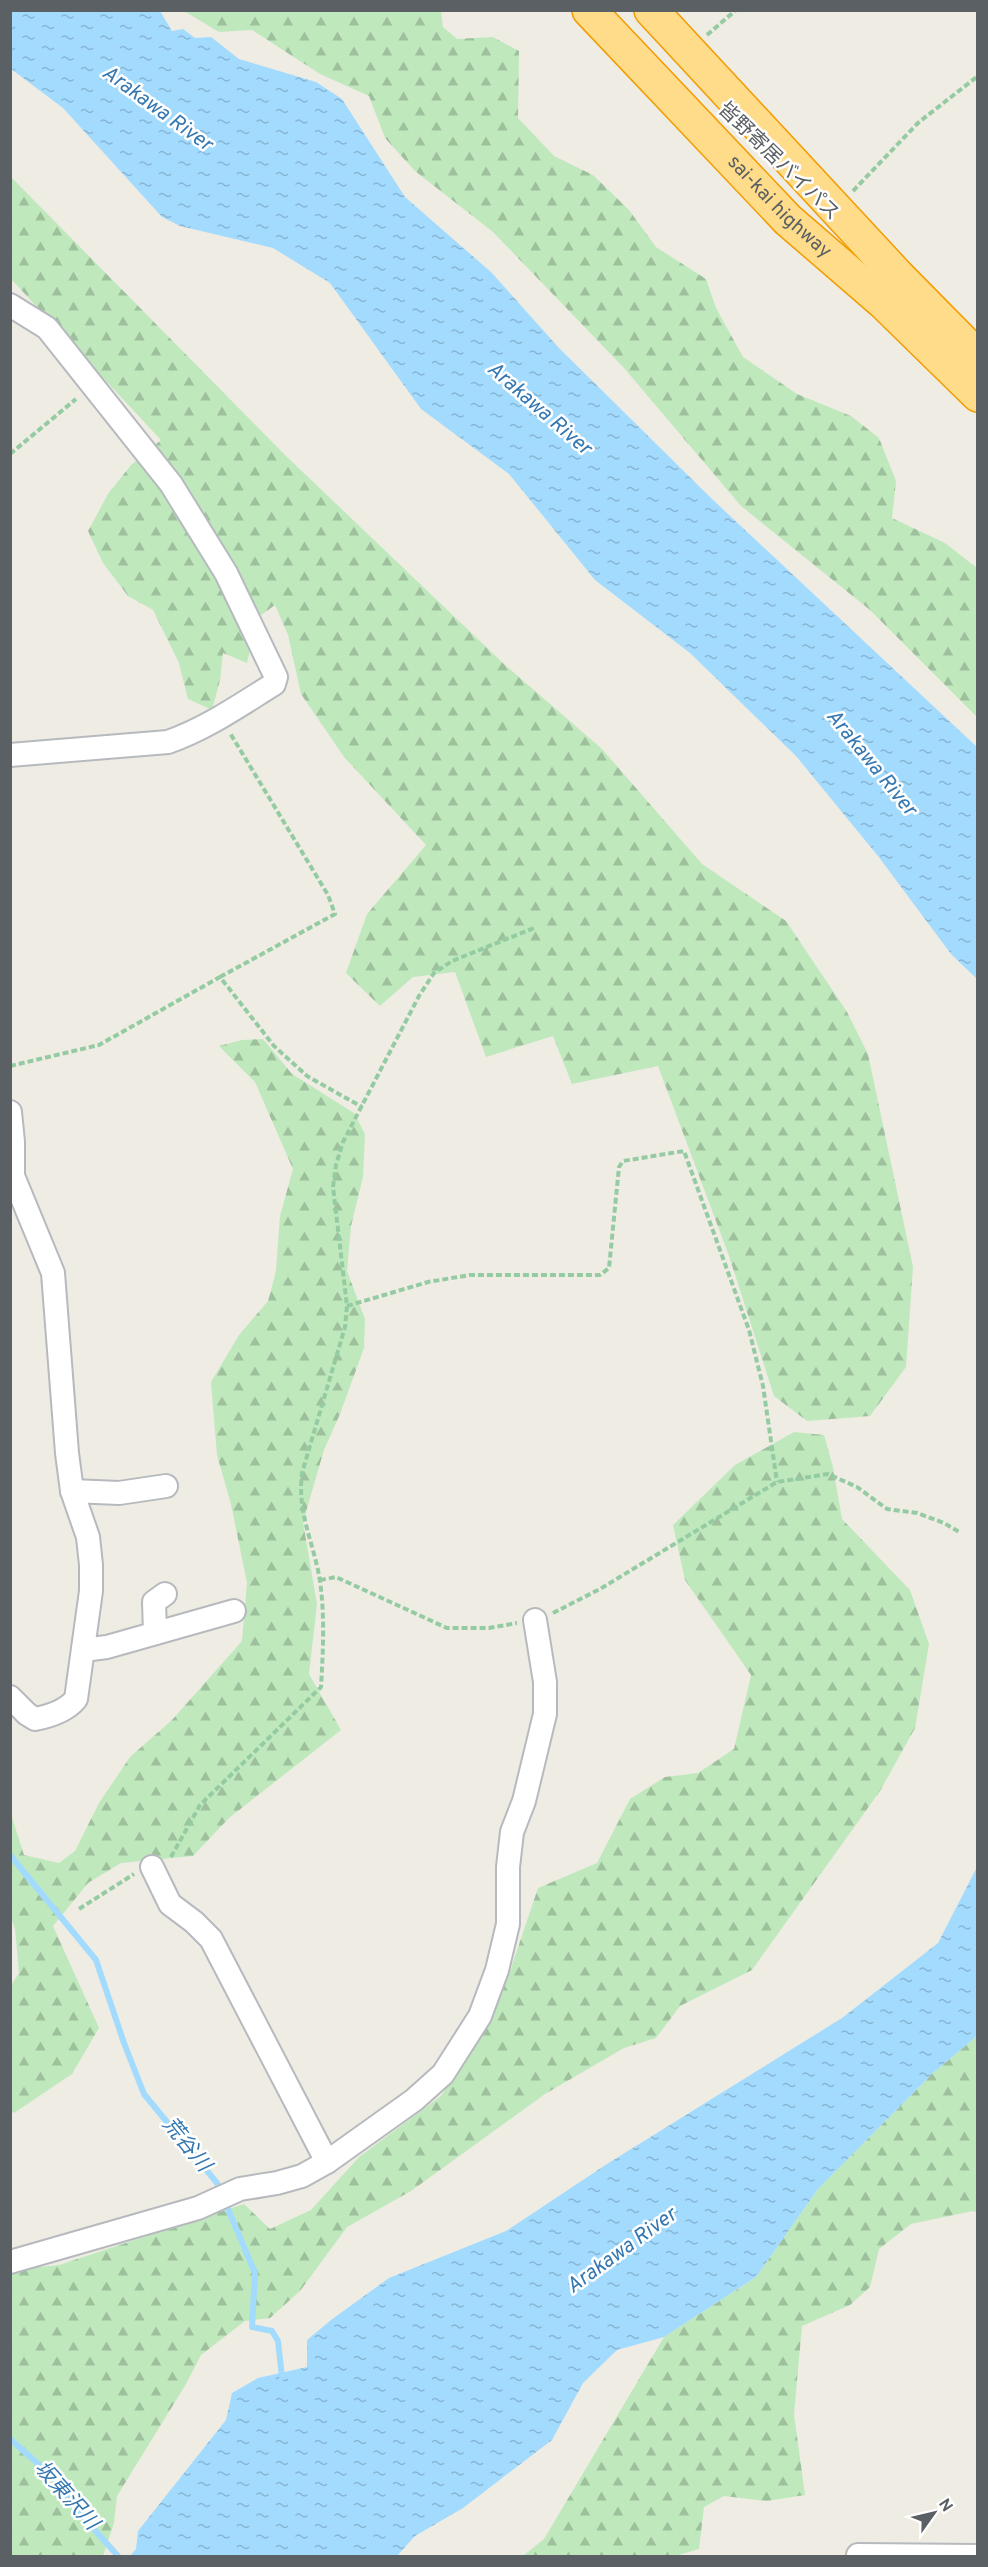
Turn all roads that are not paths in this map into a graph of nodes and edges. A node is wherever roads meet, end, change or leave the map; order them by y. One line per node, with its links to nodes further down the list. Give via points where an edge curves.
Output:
1 (588, 10): 5 (highway, sai-kai highway, via 788,220)
2 (624, 10): 4 (highway, 皆野寄居バイパス)
3 (651, 10): 4 (highway, sai-kai highway)
4 (673, 49): 5 (highway, 皆野寄居バイパス); 5 (highway, sai-kai highway, via 837,209)
5 (891, 289): 7 (highway, sai-kai highway)
6 (10, 305): 8 (street, via 47,328 165,475 226,573 276,677 274,684 220,717 190,735 168,742)
7 (975, 380)
8 (10, 755)
9 (10, 1112): 10 (street, via 14,1142)
10 (12, 1177): 12 (street, via 53,1273)
11 (166, 1486): 12 (street, via 119,1493)
12 (72, 1491): 17 (street, via 88,1537 91,1565)
13 (165, 1594): 16 (street, via 154,1602)
14 (234, 1611): 16 (street)
15 (535, 1620): 20 (street, via 545,1714 524,1801 512,1832 508,1924 480,2016 443,2074 414,2100)
16 (155, 1633): 17 (street)
17 (83, 1650): 18 (street, via 76,1699 71,1705 51,1716 35,1719)
18 (10, 1697)
19 (152, 1867): 20 (street, via 170,1904 211,1939)
20 (327, 2162): 21 (street, via 302,2176 240,2189 198,2208)
21 (10, 2262)
22 (858, 2555): 23 (street)
23 (978, 2556)

